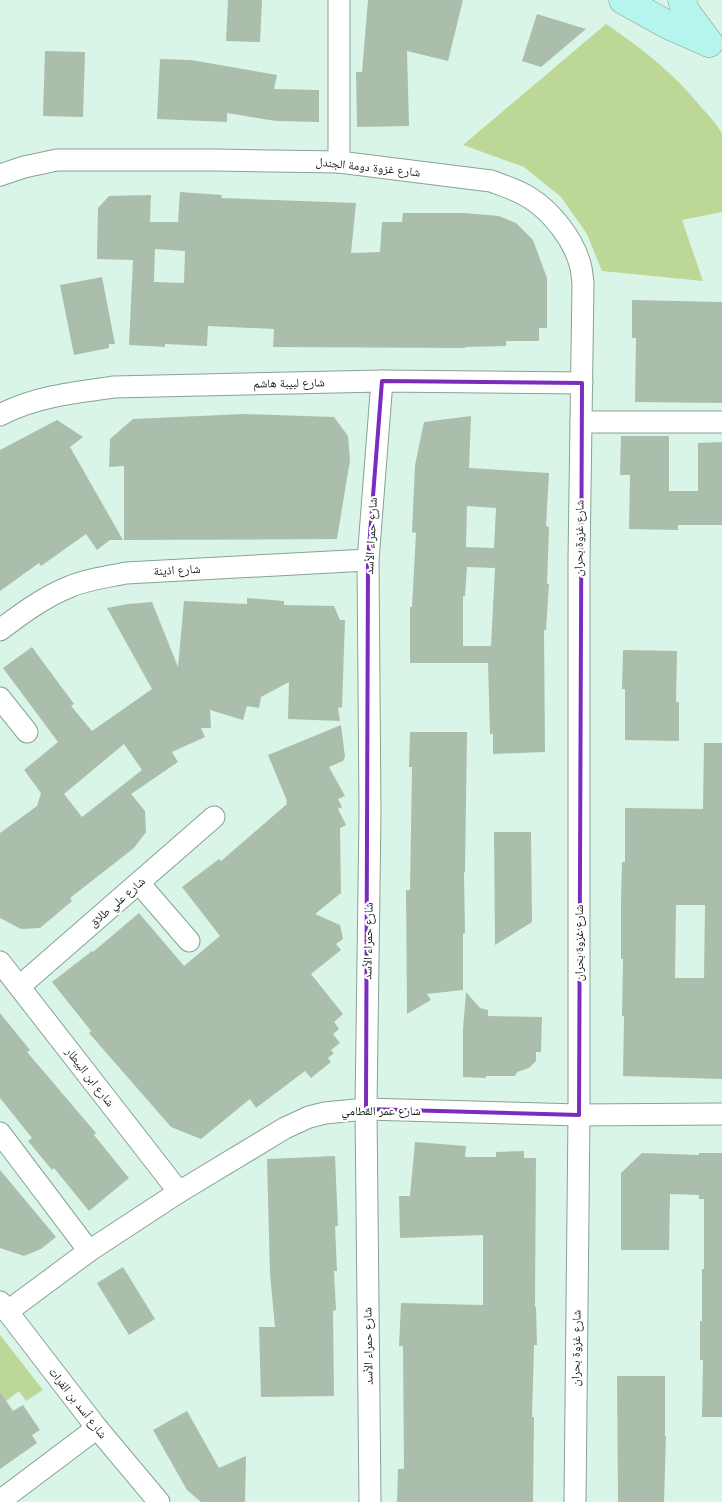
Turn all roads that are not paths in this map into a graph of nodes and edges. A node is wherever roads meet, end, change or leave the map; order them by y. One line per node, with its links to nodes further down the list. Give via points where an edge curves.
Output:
1 (339, 0): 5 (street)
2 (623, 0): 4 (main road)
3 (682, 0): 4 (main road, via 686,12)
4 (716, 49)
5 (339, 162): 6 (street, شارع غزوة دومة الجندل, via 57,160); 8 (street, شارع غزوة دومة الجندل, via 491,181 530,198 542,208 570,242 580,265 583,284)
6 (0, 174)
7 (382, 381): 8 (street, شارع لبيبة هاشم); 9 (street, شارع لبيبة هاشم, via 114,387 43,399); 12 (street, شارع حمراء الأسد)
8 (582, 383): 10 (street, شارع غزوة بحران)
9 (0, 415)
10 (581, 422): 11 (street); 23 (street, شارع غزوة بحران)
11 (722, 422)
12 (368, 560): 13 (street, شارع اذينة, via 117,575 69,587); 21 (street, شارع حمراء الأسد, via 370,813)
13 (0, 630)
14 (0, 698): 15 (street)
15 (27, 732)
16 (214, 817): 17 (street, شارع علي طلاق)
17 (138, 883): 18 (street); 20 (street, شارع علي طلاق)
18 (189, 941)
19 (0, 962): 20 (street, شارع ابن البيطار)
20 (20, 986): 25 (street, شارع ابن البيطار)
21 (366, 1109): 23 (street, شارع عمر القطامي); 25 (street, شارع عمر القطامي, via 340,1110 309,1117); 31 (street, شارع حمراء الأسد)
22 (722, 1114): 23 (street, شارع عمر القطامي)
23 (579, 1115): 32 (street, شارع غزوة بحران)
24 (0, 1133): 26 (street)
25 (179, 1192): 26 (street, شارع عمر القطامي)
26 (89, 1251): 27 (street, شارع عمر القطامي)
27 (4, 1307): 28 (street, شارع أسد بن الفرات)
28 (97, 1428): 29 (street); 30 (street, شارع أسد بن الفرات)
29 (0, 1501)
30 (159, 1502)
31 (370, 1502)
32 (574, 1502)

